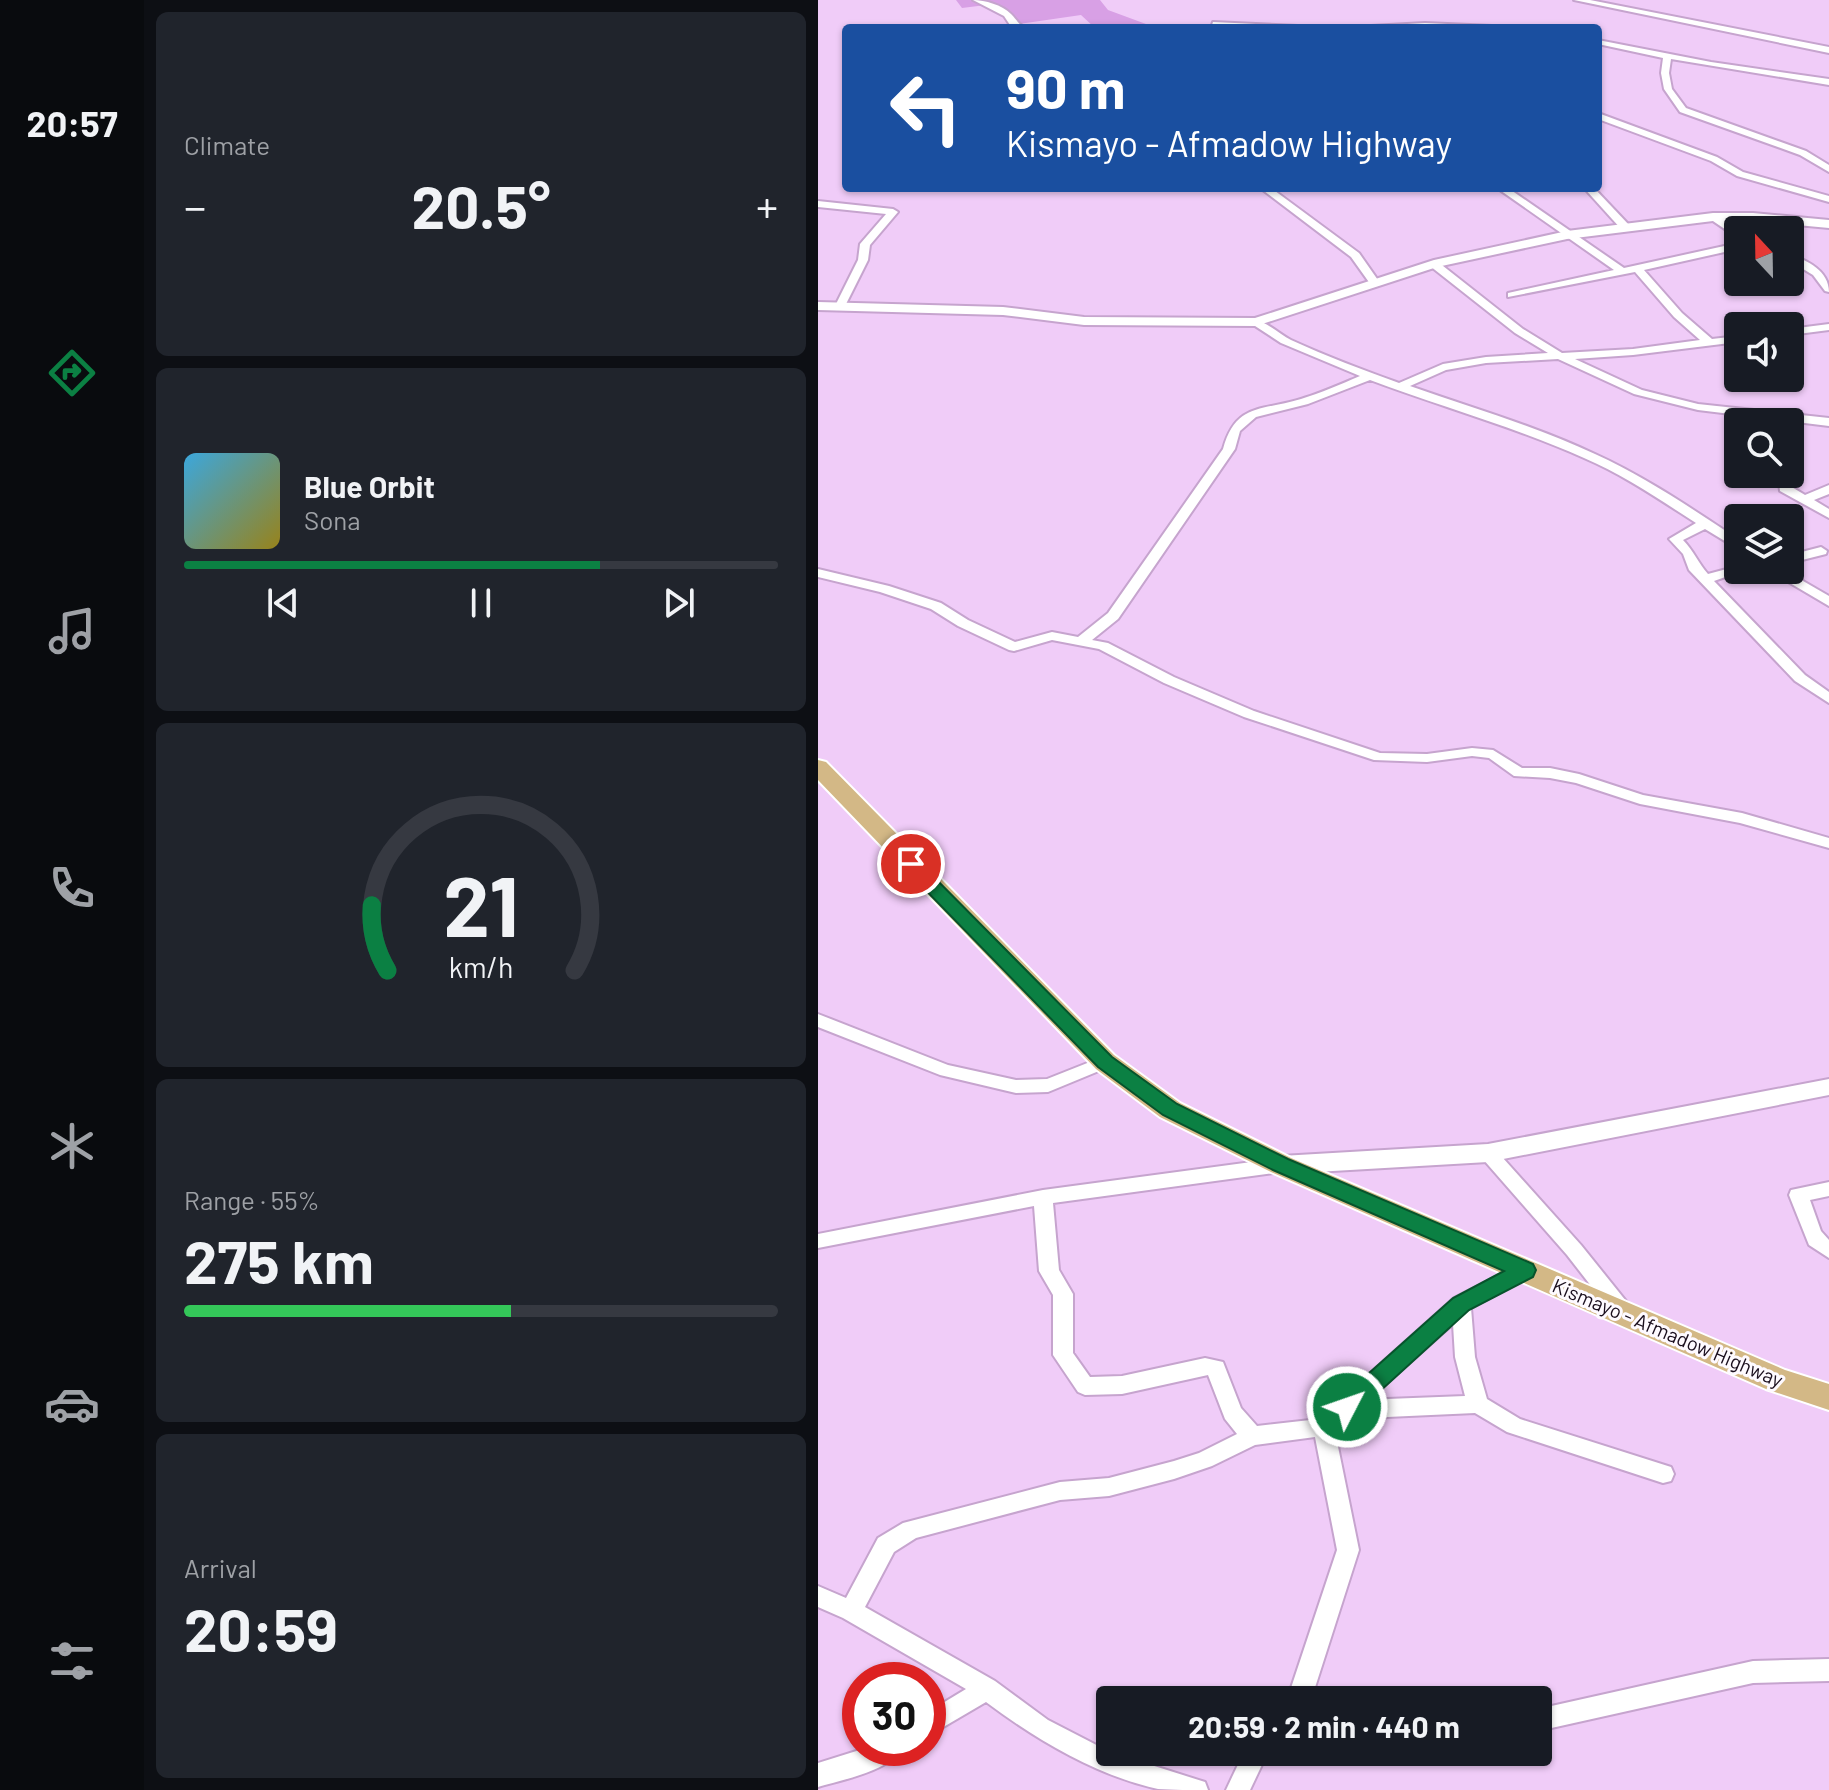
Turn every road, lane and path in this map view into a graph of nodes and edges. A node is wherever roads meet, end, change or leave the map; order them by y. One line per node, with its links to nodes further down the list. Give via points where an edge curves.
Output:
1 (977, 0): 3 (street, via 1007,14)
2 (1578, 0): 5 (street)
3 (1014, 24)
4 (1602, 43): 6 (street)
5 (1829, 50)
6 (1667, 57): 7 (street); 9 (street, via 1668,89 1683,110 1803,153)
7 (1829, 82)
8 (1602, 117): 13 (street, via 1714,159 1740,174)
9 (1829, 169)
10 (1270, 192): 25 (street, via 1355,255)
11 (1508, 192): 19 (street)
12 (1593, 192): 18 (street)
13 (1829, 199)
14 (821, 206): 28 (street, via 893,212 865,244 863,260)
15 (1713, 217): 16 (street); 17 (street); 18 (street)
16 (1829, 224)
17 (1724, 225)
18 (1626, 228): 19 (street)
19 (1567, 235): 21 (street); 24 (street)
20 (1724, 248): 23 (street)
21 (1434, 264): 25 (street); 35 (street)
22 (1804, 265): 26 (street)
23 (1637, 268): 24 (street); 34 (street)
24 (1622, 271): 27 (street)
25 (1375, 283): 30 (street)
26 (1829, 289)
27 (1512, 295)
28 (841, 304): 29 (street); 30 (street, via 1003,311 1084,321)
29 (818, 306)
30 (1256, 322): 36 (street, via 1288,342)
31 (1829, 327): 32 (street)
32 (1804, 330)
33 (1724, 341): 34 (street)
34 (1710, 343): 35 (street)
35 (1558, 355): 37 (street, via 1443,367); 38 (street, via 1638,392)
36 (1370, 376): 37 (street); 54 (street, via 1304,402 1252,414 1234,430 1229,449 1113,616)
37 (1397, 388): 45 (street, via 1570,447)
38 (1724, 411)
39 (1804, 420): 40 (street)
40 (1829, 422)
41 (1784, 488): 43 (street)
42 (1829, 489): 43 (street)
43 (1806, 499): 44 (street)
44 (1829, 514)
45 (1705, 524): 46 (street); 51 (street, via 1675,539)
46 (1724, 536)
47 (1821, 551): 48 (street)
48 (1804, 555)
49 (818, 573): 54 (street, via 936,606 1014,647 1052,636)
50 (1724, 574): 51 (street)
51 (1706, 579): 55 (street, via 1800,678)
52 (1799, 584): 53 (street)
53 (1829, 602)
54 (1080, 642): 57 (street, via 1103,646 1272,723 1379,757 1493,754 1519,773 1579,779 1640,799 1742,818)
55 (1829, 699)
56 (818, 767): 59 (main road, Kismayo - Afmadow Highway)
57 (1829, 843)
58 (818, 1020): 59 (street, via 946,1071 1024,1087 1040,1087)
59 (1105, 1062): 62 (main road, Kismayo - Afmadow Highway, via 1170,1110)
60 (1826, 1091): 61 (street)
61 (1488, 1153): 62 (street); 69 (street)
62 (1281, 1165): 64 (street); 67 (main road, Kismayo - Afmadow Highway)
63 (1829, 1189): 66 (street, via 1798,1195 1813,1236)
64 (1043, 1197): 65 (street); 73 (street, via 1049,1271 1063,1294 1063,1355 1075,1375 1085,1386 1122,1385 1216,1368 1232,1413)
65 (818, 1241)
66 (1829, 1250)
67 (1525, 1270): 68 (street); 69 (main road, Kismayo - Afmadow Highway)
68 (1461, 1304): 71 (street, via 1465,1357); 72 (street)
69 (1624, 1313): 70 (main road, Kismayo - Afmadow Highway)
70 (1829, 1397)
71 (1478, 1404): 72 (street, via 1387,1408); 74 (street, via 1514,1426)
72 (1324, 1427): 73 (street); 78 (street, via 1348,1550)
73 (1252, 1436): 76 (street, via 1174,1470 1109,1487 1060,1491 911,1530 886,1545)
74 (1663, 1474)
75 (818, 1596): 76 (street)
76 (851, 1611): 79 (street)
77 (1829, 1670): 81 (street, via 1753,1672)
78 (1304, 1686)
79 (987, 1689): 80 (street); 85 (street, via 1040,1728 1105,1760)
80 (946, 1714)
81 (1552, 1717)
82 (851, 1766): 84 (street)
83 (1249, 1766): 86 (street)
84 (818, 1775)
85 (1196, 1790)
86 (1238, 1790)

